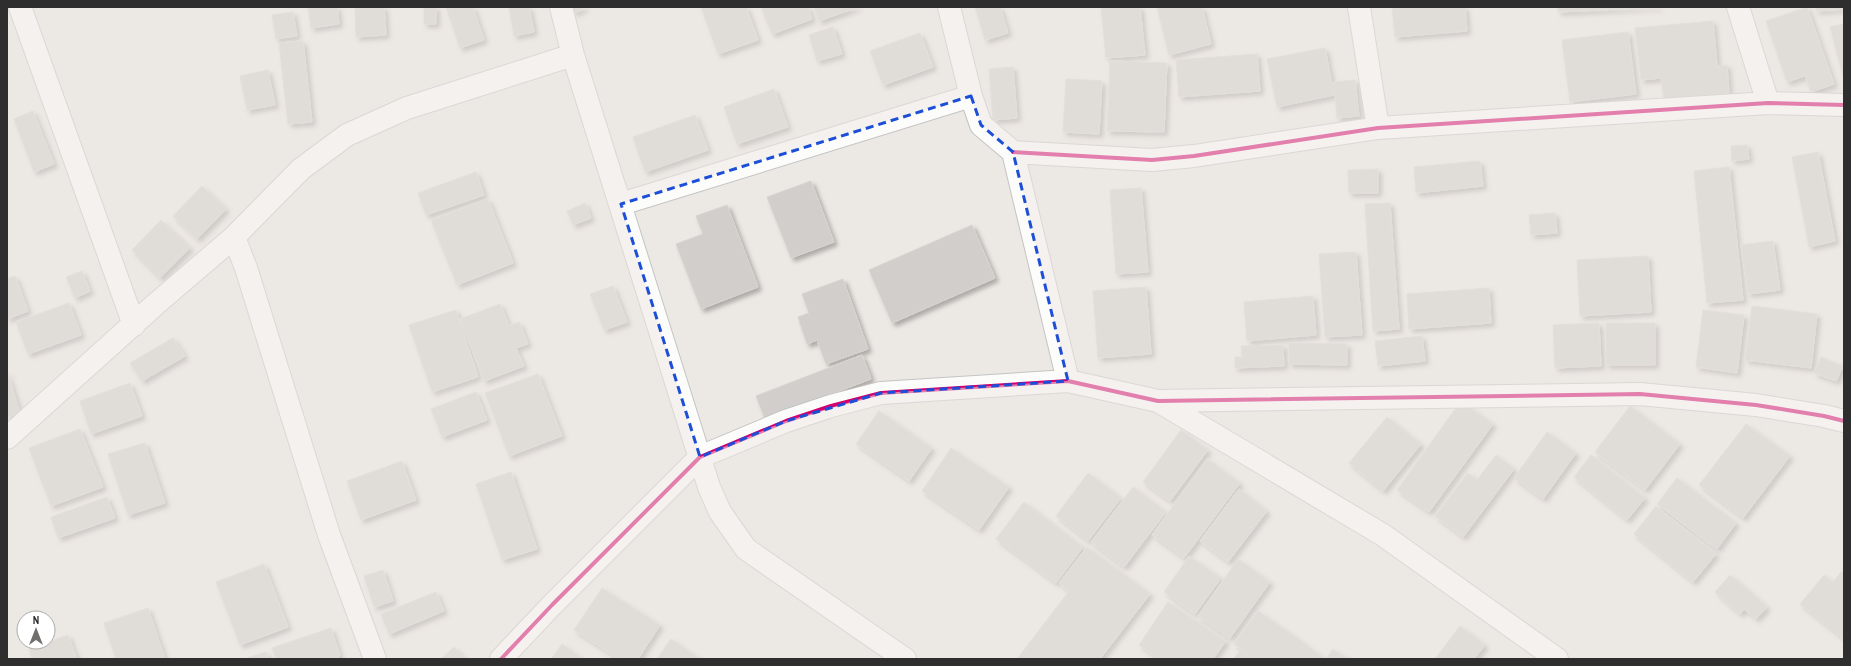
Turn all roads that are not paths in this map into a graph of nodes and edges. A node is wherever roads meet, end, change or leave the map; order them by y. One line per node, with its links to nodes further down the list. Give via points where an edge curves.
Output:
1 (20, 7): 14 (street)
2 (561, 7): 6 (street)
3 (949, 7): 7 (street)
4 (1359, 7): 10 (street)
5 (1738, 7): 8 (street)
6 (574, 55): 12 (street); 13 (street, via 407,108 347,135 301,169)
7 (971, 96): 11 (street, via 981,125); 12 (street)
8 (1768, 103): 9 (street); 10 (street)
9 (1844, 105)
10 (1378, 128): 11 (street, via 1152,160)
11 (1013, 152): 15 (street)
12 (621, 204): 19 (street)
13 (234, 237): 14 (street); 20 (street, via 246,268 329,535)
14 (134, 325): 18 (street)
15 (1068, 381): 16 (street); 19 (street, via 881,393 831,406)
16 (1158, 401): 17 (street, via 1640,394 1756,404); 23 (street, via 1383,535)
17 (1844, 421)
18 (7, 438)
19 (700, 457): 21 (street); 22 (street, via 720,512 746,549)
20 (375, 659)
21 (501, 659)
22 (905, 659)
23 (1557, 659)

